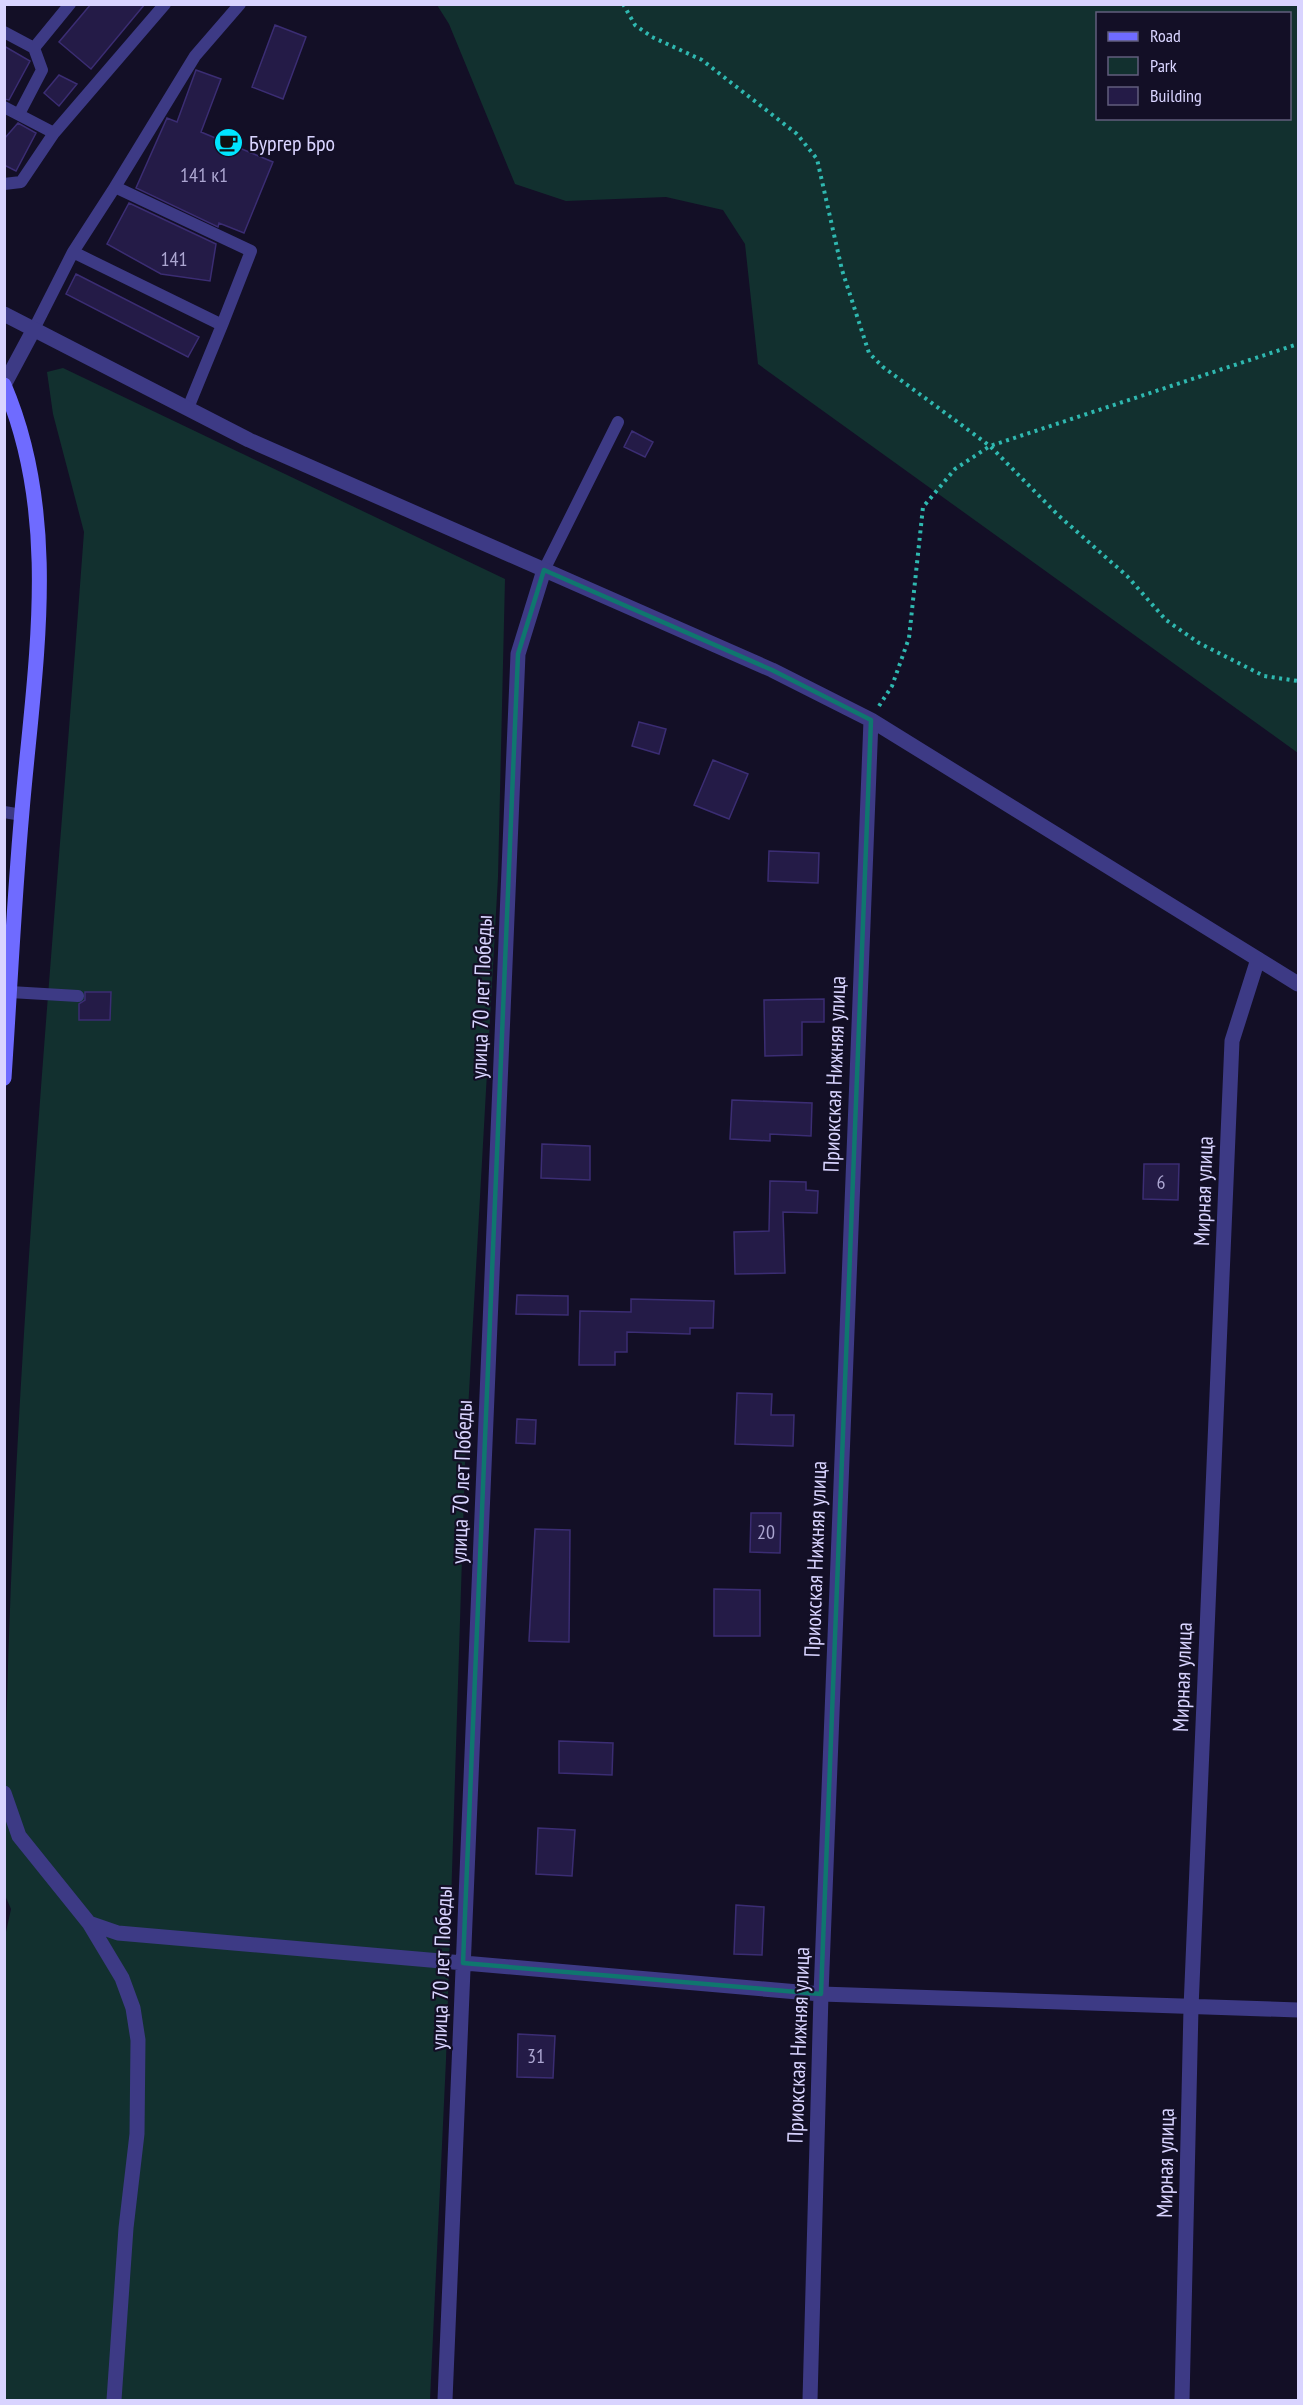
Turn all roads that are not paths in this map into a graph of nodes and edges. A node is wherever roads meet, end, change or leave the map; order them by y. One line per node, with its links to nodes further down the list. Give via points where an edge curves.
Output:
1 (70, 4): 5 (lane)
2 (165, 4): 8 (lane)
3 (240, 4): 10 (lane, via 195,56)
4 (4, 32): 5 (lane)
5 (34, 48): 7 (lane, via 42,70)
6 (4, 107): 7 (lane)
7 (19, 114): 8 (lane)
8 (54, 133): 9 (lane, via 21,182)
9 (4, 184)
10 (115, 187): 11 (lane); 13 (lane, via 251,251)
11 (73, 252): 13 (lane); 14 (lane)
12 (4, 314): 14 (street)
13 (222, 325): 16 (lane)
14 (34, 329): 15 (street); 16 (street)
15 (4, 385): 21 (main road, via 31,469 40,546)
16 (188, 408): 18 (street, via 249,440)
17 (618, 422): 18 (lane)
18 (544, 570): 19 (street, via 772,670); 30 (street, улица 70 лет Победы, via 518,654)
19 (871, 720): 22 (street); 31 (street, Приокская Нижняя улица)
20 (4, 812): 21 (lane)
21 (22, 815): 24 (main road)
22 (1258, 959): 23 (street); 32 (street, Мирная улица, via 1232,1041)
23 (1299, 984)
24 (10, 992): 25 (lane); 26 (main road)
25 (78, 996)
26 (6, 1042): 27 (main road)
27 (4, 1078)
28 (4, 1793): 29 (street, via 19,1836)
29 (89, 1923): 30 (street, via 118,1933); 34 (street, via 122,1978 133,2008 138,2040 137,2134)
30 (464, 1963): 31 (street); 35 (street, улица 70 лет Победы)
31 (821, 1994): 32 (street); 36 (street, Приокская Нижняя улица)
32 (1191, 2008): 33 (street); 37 (street, Мирная улица)
33 (1299, 2010)
34 (114, 2400)
35 (445, 2400)
36 (810, 2400)
37 (1182, 2400)

